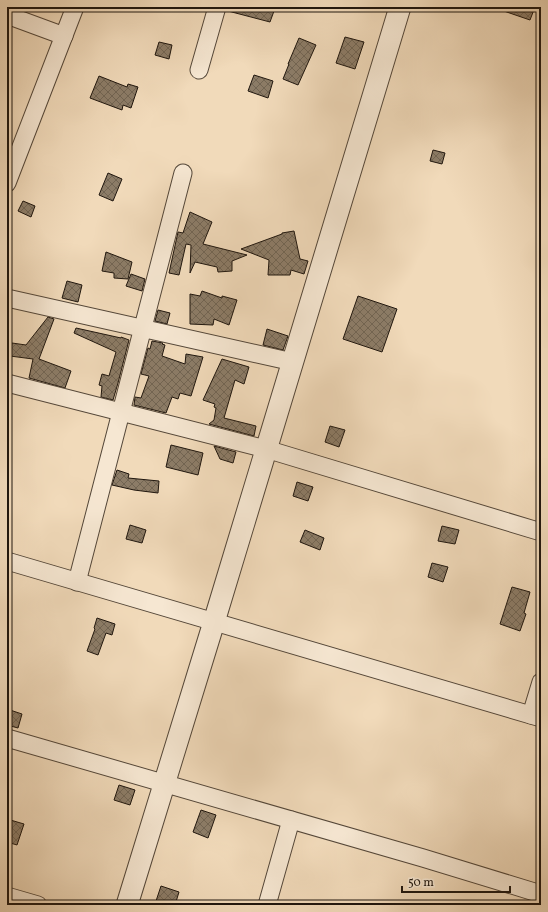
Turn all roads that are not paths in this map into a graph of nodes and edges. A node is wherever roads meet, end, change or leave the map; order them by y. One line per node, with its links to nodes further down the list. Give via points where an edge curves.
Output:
1 (75, 7): 5 (street)
2 (217, 7): 6 (street)
3 (399, 7): 12 (street)
4 (7, 14): 5 (street)
5 (64, 36): 7 (street)
6 (199, 70)
7 (14, 144): 9 (street)
8 (182, 173): 11 (street)
9 (7, 183)
10 (7, 298): 11 (street)
11 (142, 328): 12 (street); 14 (street)
12 (293, 362): 15 (street)
13 (7, 383): 14 (street)
14 (121, 412): 15 (street); 18 (street)
15 (266, 449): 16 (street); 19 (street)
16 (541, 532)
17 (7, 561): 18 (street)
18 (77, 582): 19 (street)
19 (214, 622): 21 (street); 23 (street)
20 (541, 682): 21 (street)
21 (536, 716)
22 (7, 738): 23 (street)
23 (164, 783): 24 (street); 28 (street)
24 (291, 820): 25 (street); 29 (street)
25 (541, 894)
26 (7, 896): 27 (street)
27 (38, 905)
28 (126, 905)
29 (267, 905)

